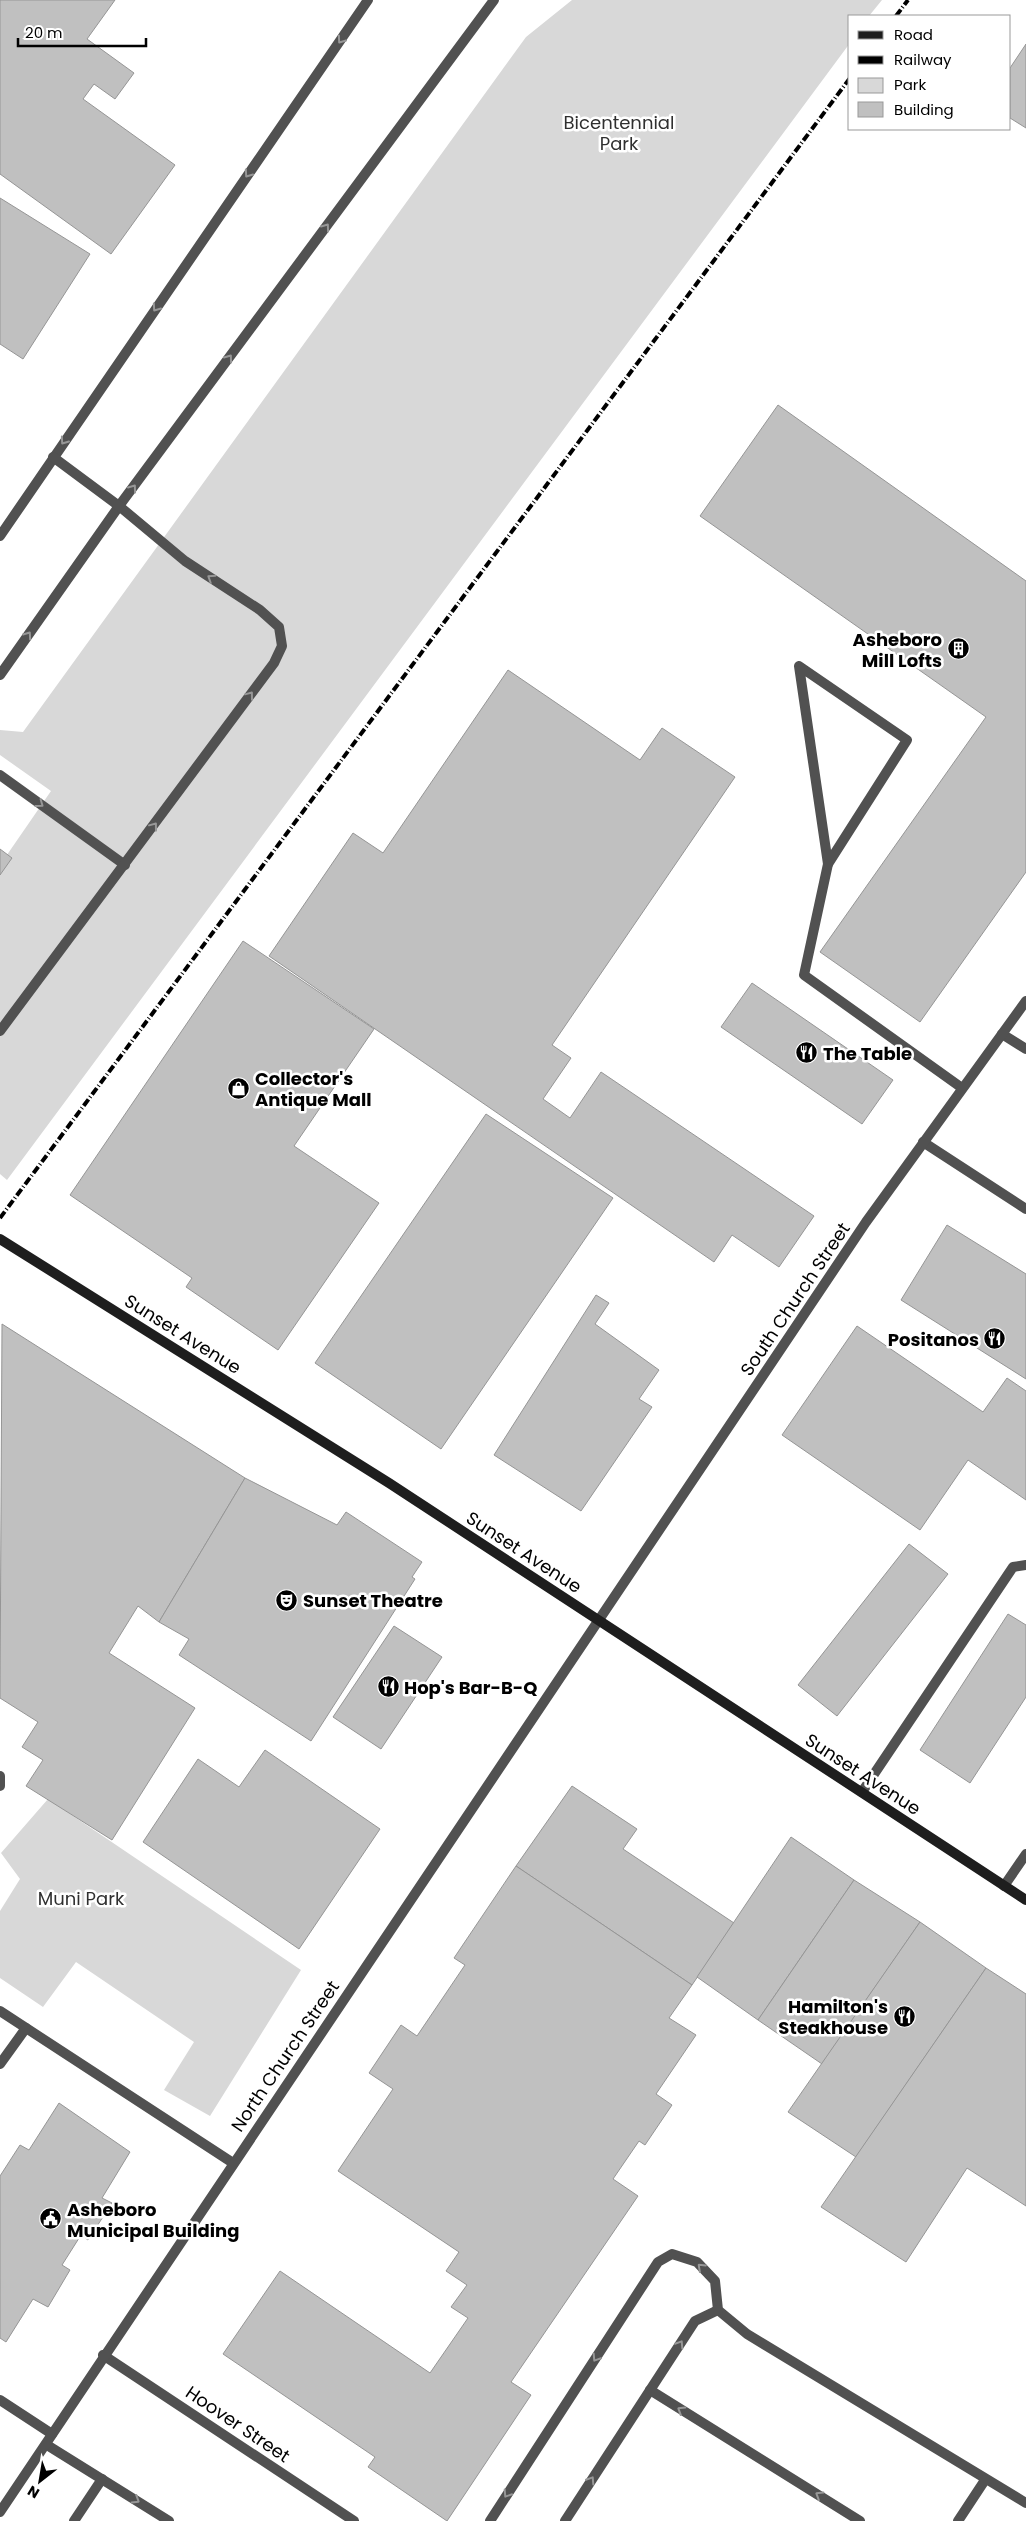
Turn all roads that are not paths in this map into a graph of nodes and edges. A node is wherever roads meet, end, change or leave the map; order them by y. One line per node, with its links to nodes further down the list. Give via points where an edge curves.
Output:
1 (368, 0): 3 (street, one-way to 3)
2 (494, 0): 4 (street, one-way to 2)
3 (53, 457): 4 (street); 5 (street)
4 (119, 506): 6 (street, one-way to 4); 9 (street, one-way to 4, via 274,664 282,646 279,627 260,610 185,561)
5 (0, 536)
6 (0, 675)
7 (0, 775): 9 (street, one-way to 9)
8 (828, 864): 8 (street, via 907,740 799,666 802,686); 14 (street, via 804,976)
9 (125, 865): 11 (street)
10 (1026, 1001): 12 (street, South Church Street)
11 (0, 1031)
12 (1002, 1034): 13 (street); 14 (street, South Church Street)
13 (1026, 1049)
14 (962, 1088): 15 (street, South Church Street)
15 (923, 1142): 16 (street); 19 (street, South Church Street, via 866,1222)
16 (1026, 1209)
17 (0, 1238): 19 (main road, Sunset Avenue, via 389,1483)
18 (1026, 1565): 22 (street, via 1013,1567)
19 (600, 1621): 22 (main road, Sunset Avenue); 29 (street, North Church Street)
20 (0, 1776): 21 (street)
21 (0, 1786)
22 (862, 1792): 24 (main road, Sunset Avenue)
23 (1026, 1854): 24 (street)
24 (1004, 1886): 25 (main road, Sunset Avenue)
25 (1026, 1900)
26 (0, 2011): 27 (street)
27 (26, 2028): 28 (street); 29 (street)
28 (0, 2064)
29 (232, 2163): 31 (street, North Church Street)
30 (718, 2310): 32 (street, one-way to 30, via 695,2321); 37 (street, via 747,2334); 43 (street, one-way to 43, via 714,2281 697,2262 672,2254 658,2262)
31 (104, 2355): 34 (street, North Church Street); 42 (street, Hoover Street)
32 (650, 2390): 44 (street, one-way to 32); 45 (street, one-way to 32)
33 (0, 2400): 34 (street)
34 (52, 2434): 35 (street, North Church Street)
35 (47, 2445): 36 (street); 39 (street, North Church Street)
36 (102, 2479): 40 (street); 41 (street, one-way to 41)
37 (985, 2480): 38 (street); 46 (street)
38 (1026, 2503)
39 (0, 2512)
40 (74, 2521)
41 (169, 2521)
42 (354, 2521)
43 (490, 2521)
44 (565, 2521)
45 (860, 2521)
46 (958, 2521)

